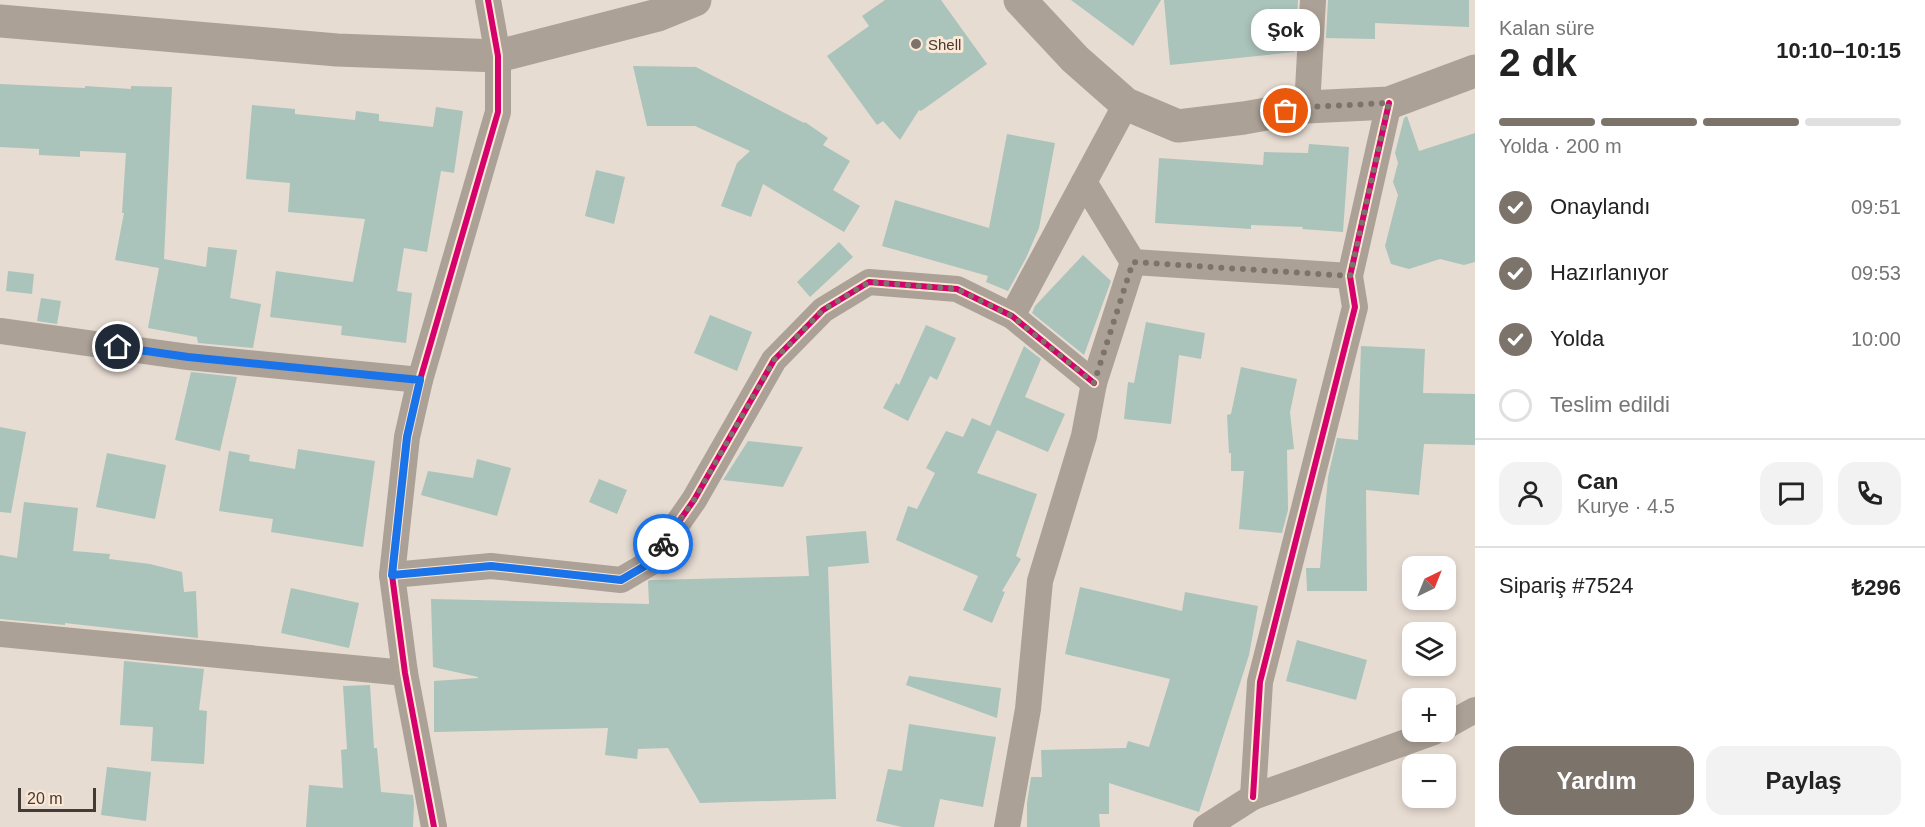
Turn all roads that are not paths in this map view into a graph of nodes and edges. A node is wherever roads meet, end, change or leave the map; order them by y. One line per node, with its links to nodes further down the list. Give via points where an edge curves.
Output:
1 (488, 0): 6 (street)
2 (695, 0): 6 (street, via 658,15)
3 (1020, 0): 9 (street)
4 (1313, 0): 10 (street)
5 (0, 21): 6 (street, via 337,50)
6 (498, 56): 16 (street, via 498,112)
7 (1475, 71): 8 (street)
8 (1389, 103): 10 (street); 13 (street)
9 (1126, 104): 10 (street, via 1178,126); 11 (street)
10 (1307, 107)
11 (1084, 182): 12 (street); 14 (street)
12 (1133, 262): 13 (street); 17 (street)
13 (1350, 276): 24 (street, via 1355,308 1260,682)
14 (1012, 316): 17 (street); 18 (street, via 957,289 869,282 823,310 774,360 694,500 650,563 621,580 491,566)
15 (0, 331): 16 (street, via 188,357)
16 (420, 380): 18 (street, via 407,437)
17 (1094, 383): 26 (street, via 1084,436 1040,581 1028,709)
18 (392, 575): 20 (street)
19 (0, 634): 20 (street)
20 (405, 673): 25 (street)
21 (1475, 710): 22 (street)
22 (1456, 720)
23 (1406, 742): 24 (street)
24 (1253, 797): 27 (street)
25 (434, 827)
26 (1007, 827)
27 (1206, 827)

